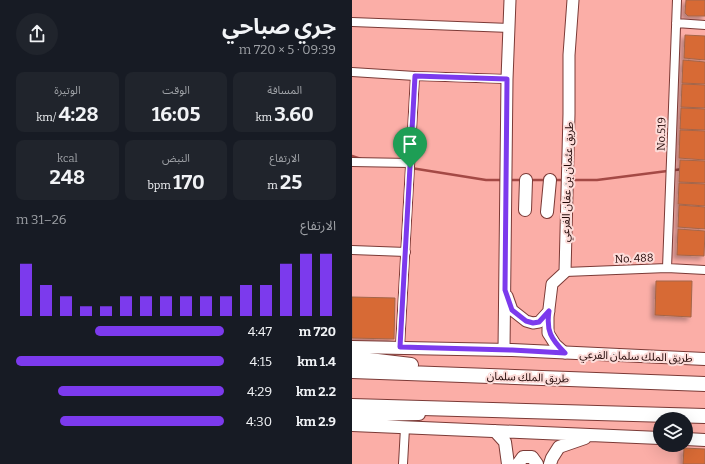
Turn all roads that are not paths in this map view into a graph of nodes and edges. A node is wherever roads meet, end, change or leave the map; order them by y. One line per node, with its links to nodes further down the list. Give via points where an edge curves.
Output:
1 (510, 0): 7 (main road)
2 (573, 0): 21 (main road, طريق عثمان بن عفان الفرعي, via 569,55)
3 (677, 0): 5 (street, No.519)
4 (352, 22): 7 (street)
5 (676, 24): 6 (street); 19 (street, No.519)
6 (705, 25)
7 (510, 28): 10 (main road)
8 (352, 72): 9 (street)
9 (415, 76): 10 (street); 12 (street)
10 (507, 79): 22 (main road)
11 (352, 162): 12 (street)
12 (410, 163): 18 (street)
13 (526, 180): 15 (main road)
14 (550, 180): 16 (main road)
15 (525, 210)
16 (547, 212)
17 (352, 250): 18 (street)
18 (406, 252): 25 (street)
19 (667, 268): 20 (street, No. 488); 21 (street, No. 488)
20 (705, 270)
21 (565, 272): 23 (main road, via 552,284)
22 (505, 290): 23 (main road, via 512,310 526,321 539,322); 26 (main road)
23 (549, 311): 27 (main road, via 548,333)
24 (352, 346): 25 (main road, طريق الملك سلمان الفرعي)
25 (400, 347): 26 (main road, طريق الملك سلمان الفرعي)
26 (504, 350): 27 (main road, طريق الملك سلمان الفرعي)
27 (565, 353): 29 (main road, طريق الملك سلمان الفرعي)
28 (352, 358): 31 (highway)
29 (705, 359)
30 (352, 371): 31 (highway, طريق الملك سلمان)
31 (531, 378): 32 (highway, طريق الملك سلمان)
32 (705, 384)
33 (352, 406): 34 (highway)
34 (574, 411): 35 (main road); 36 (highway)
35 (352, 416)
36 (705, 416)
37 (352, 425): 38 (main road)
38 (405, 428): 39 (main road); 44 (street)
39 (495, 431): 40 (main road); 45 (main road, via 506,442)
40 (596, 436): 41 (main road); 48 (main road, via 560,446)
41 (653, 438)
42 (693, 439): 43 (main road)
43 (705, 440)
44 (403, 464)
45 (508, 464)
46 (518, 464): 47 (main road, via 523,457 532,457)
47 (537, 464)
48 (550, 464)

